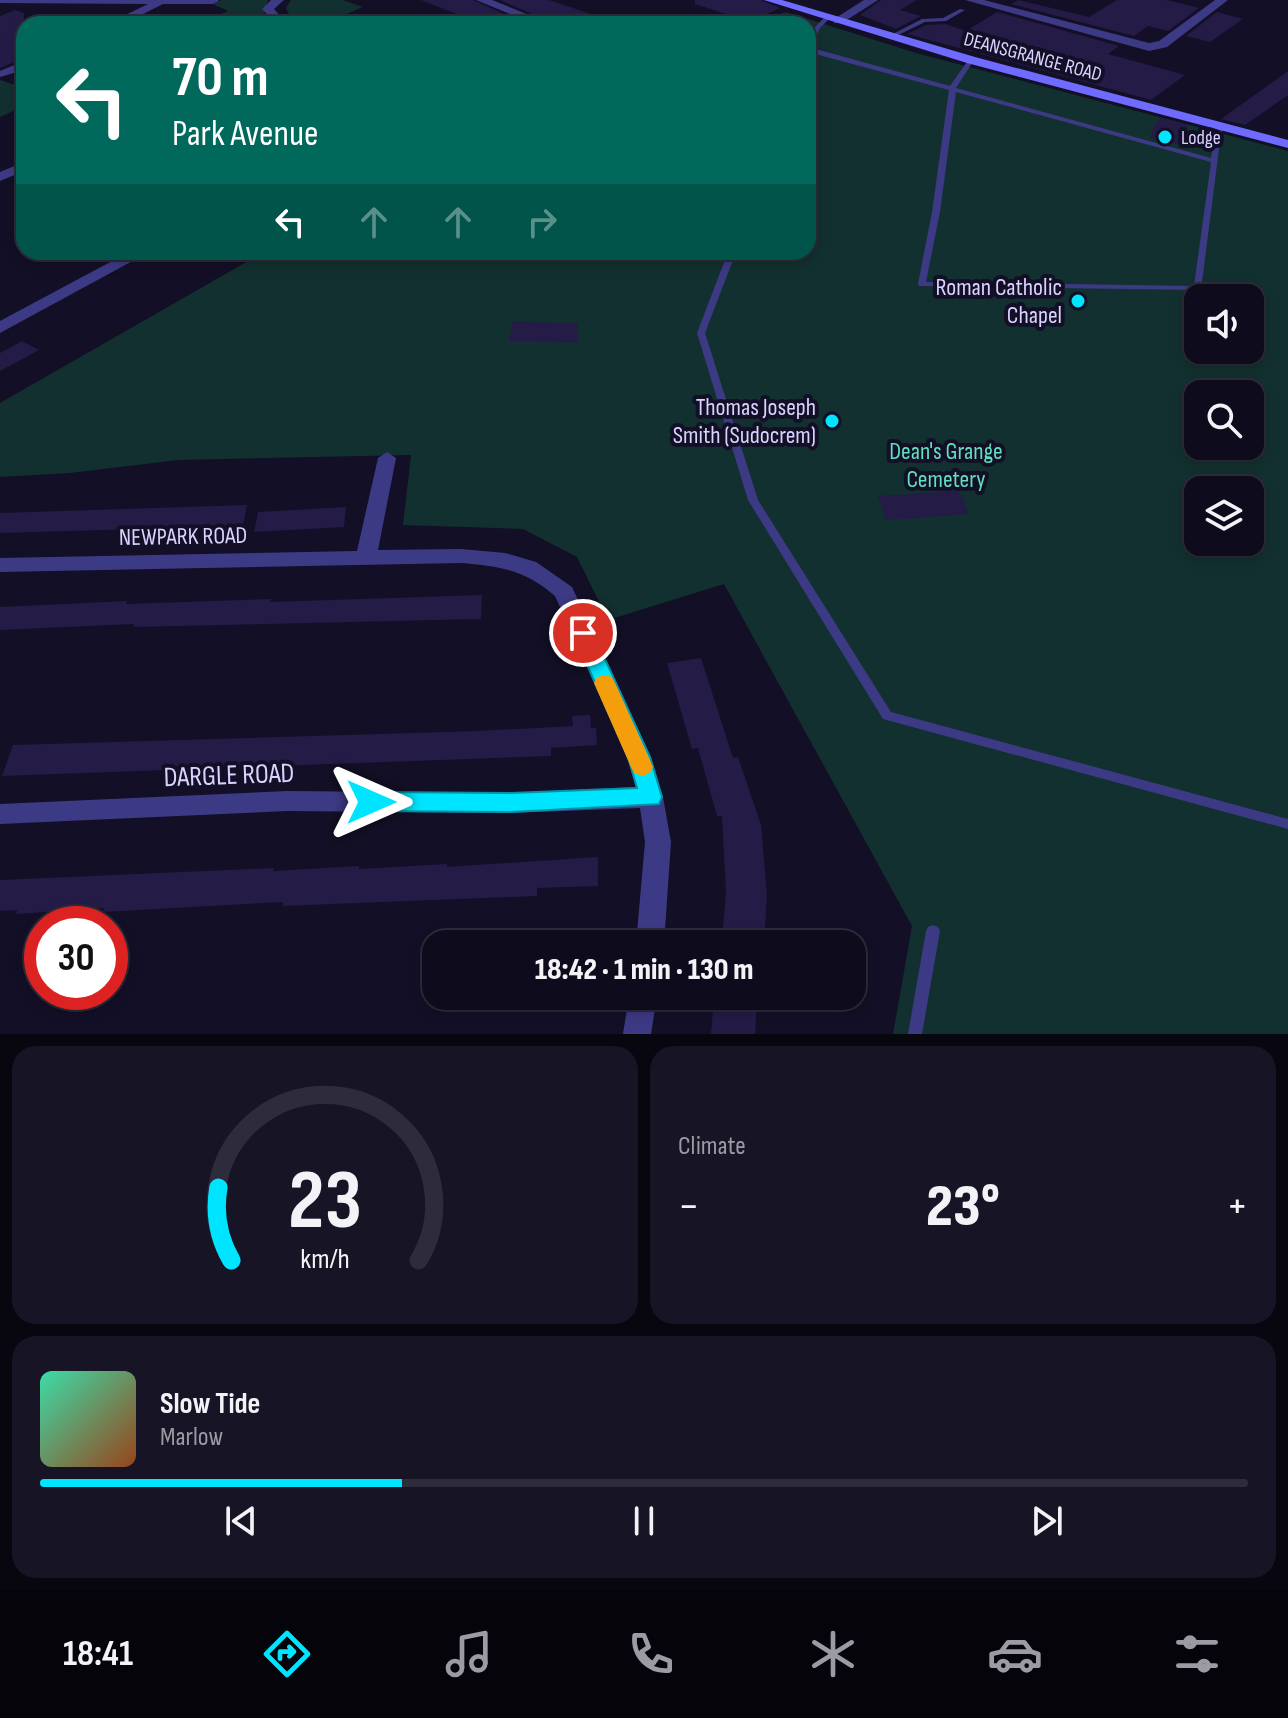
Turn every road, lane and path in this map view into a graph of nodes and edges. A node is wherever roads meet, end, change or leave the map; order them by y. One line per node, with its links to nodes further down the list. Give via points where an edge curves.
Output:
1 (0, 0): 8 (street)
2 (278, 0): 12 (street, via 268,9)
3 (482, 0): 13 (street)
4 (770, 0): 14 (main road, DEANSGRANGE ROAD)
5 (872, 0): 14 (street)
6 (971, 0): 7 (street, via 1149,47 1163,44)
7 (1222, 0)
8 (163, 1): 9 (street); 11 (street)
9 (213, 1)
10 (962, 10): 16 (lane)
11 (130, 16)
12 (275, 16)
13 (524, 16)
14 (832, 19): 15 (lane); 16 (main road, DEANSGRANGE ROAD)
15 (816, 30)
16 (890, 37): 18 (main road, DEANSGRANGE ROAD)
17 (816, 52): 21 (lane)
18 (971, 60): 21 (lane); 22 (main road, DEANSGRANGE ROAD)
19 (16, 69): 20 (street)
20 (4, 74)
21 (953, 87): 24 (lane); 24 (lane, via 922,284 1198,288)
22 (1223, 127): 23 (main road, DEANSGRANGE ROAD); 24 (lane)
23 (1288, 144)
24 (1214, 161)
25 (126, 260): 27 (street)
26 (729, 260): 33 (lane, via 701,333 753,500 887,716)
27 (0, 328)
28 (387, 458): 29 (street)
29 (366, 557): 30 (street, NEWPARK ROAD); 31 (street, NEWPARK ROAD, via 461,556 527,565 546,574 564,592 639,757)
30 (0, 565)
31 (651, 797): 32 (street, DARGLE ROAD, via 511,803 287,801); 34 (street, via 658,842)
32 (0, 814)
33 (1288, 824)
34 (651, 930)
35 (933, 931): 38 (lane)
36 (641, 1010): 37 (street)
37 (637, 1034)
38 (915, 1034)

